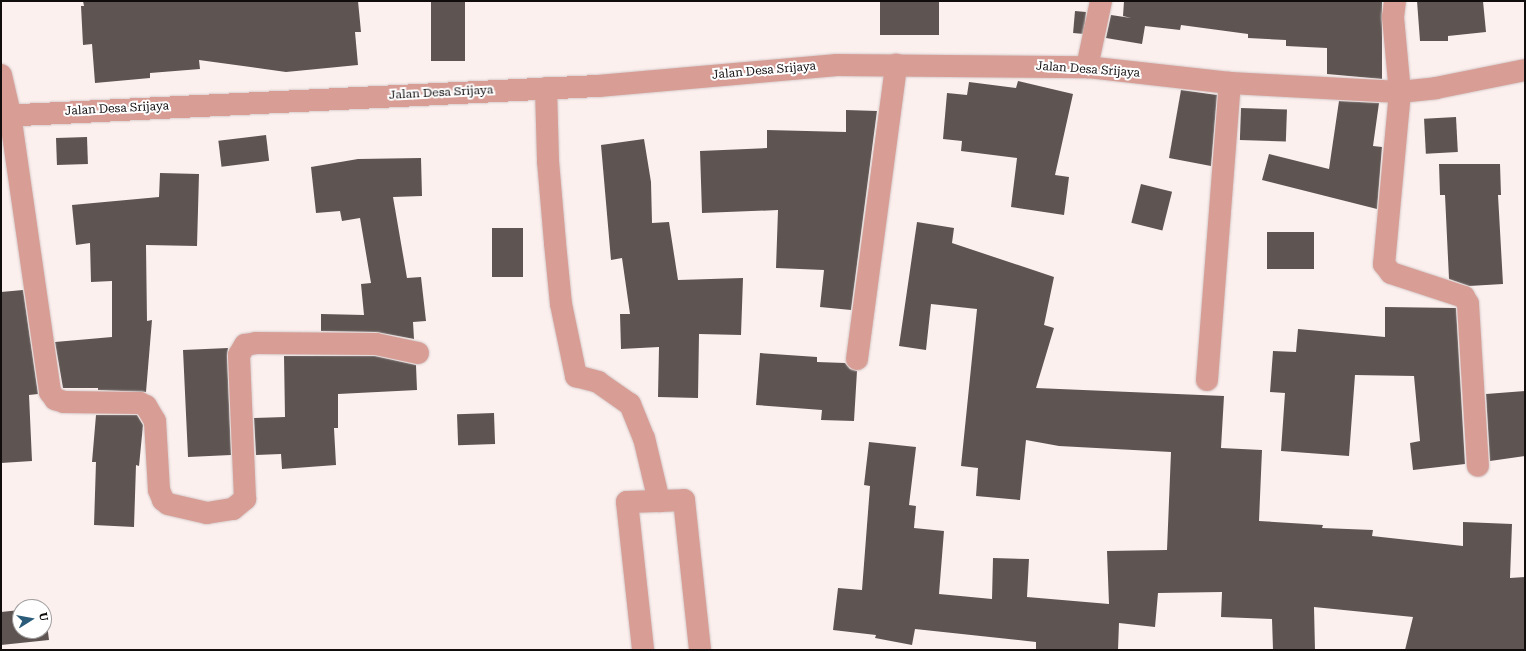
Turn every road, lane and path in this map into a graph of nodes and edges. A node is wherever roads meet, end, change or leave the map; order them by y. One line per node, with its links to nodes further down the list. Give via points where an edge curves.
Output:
1 (1101, 1): 4 (street)
2 (1395, 1): 9 (street, via 1393,17)
3 (896, 64): 4 (street, Jalan Desa Srijaya); 8 (street, Jalan Desa Srijaya, via 837,65 598,86); 12 (street)
4 (1087, 68): 7 (street, Jalan Desa Srijaya)
5 (1525, 70): 9 (street, Jalan Desa Srijaya, via 1436,88)
6 (1, 75): 10 (street)
7 (1230, 83): 9 (street, Jalan Desa Srijaya); 13 (street)
8 (546, 88): 10 (street, Jalan Desa Srijaya); 15 (street, via 554,243 561,304 576,376 598,382 630,404 644,438)
9 (1400, 92): 14 (street, via 1384,264 1391,273 1464,297 1468,304)
10 (6, 115): 11 (street, via 50,392 55,399 64,402 140,403 146,406 155,421 159,490 162,500 168,504 207,513 233,509 245,499 239,355 245,345 376,344)
11 (418, 353)
12 (857, 359)
13 (1207, 380)
14 (1478, 466)
15 (659, 501): 16 (street, via 627,502); 17 (street, via 684,500)
16 (643, 650)
17 (700, 650)

